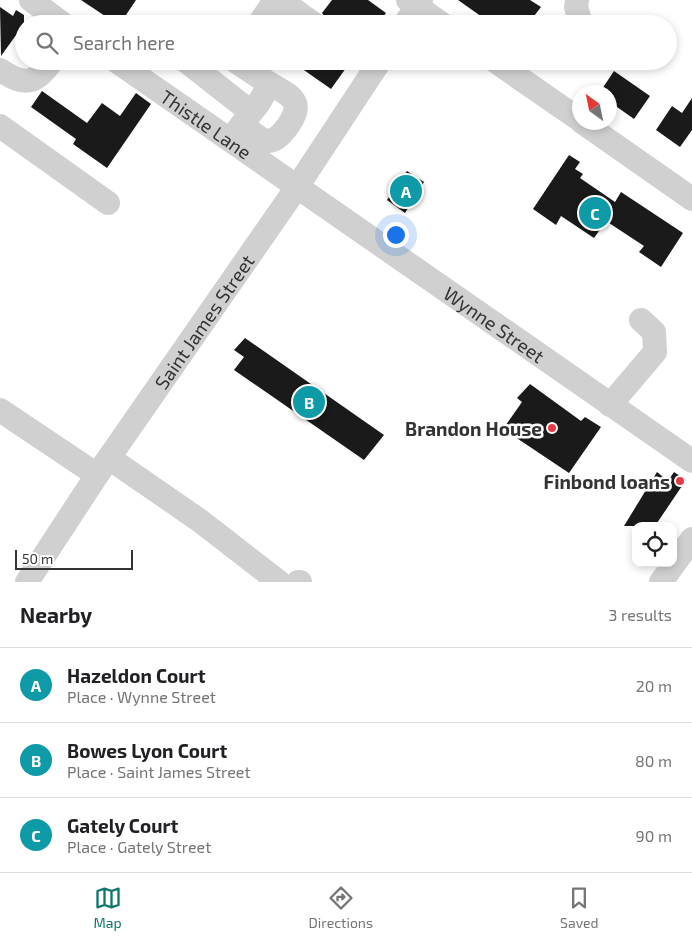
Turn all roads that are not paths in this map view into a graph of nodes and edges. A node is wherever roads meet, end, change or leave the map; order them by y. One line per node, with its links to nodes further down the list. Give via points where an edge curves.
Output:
1 (31, 0): 6 (street)
2 (275, 0): 7 (street)
3 (280, 0): 8 (street)
4 (577, 0): 10 (street)
5 (413, 8): 9 (street)
6 (51, 15)
7 (265, 15)
8 (301, 15)
9 (426, 15)
10 (578, 15)
11 (0, 70): 12 (street, via 25,82 34,80)
12 (45, 70)
13 (146, 70): 21 (street, Thistle Lane)
14 (194, 70): 21 (street)
15 (249, 70): 18 (street)
16 (370, 70): 23 (street, Saint James Street)
17 (508, 70): 19 (street)
18 (270, 84): 21 (street); 21 (street, via 290,96 296,105 296,112 288,125 271,141)
19 (572, 115)
20 (0, 126): 25 (street)
21 (241, 126): 23 (street, Thistle Lane)
22 (594, 130): 24 (street)
23 (297, 187): 27 (street, Wynne Street); 30 (street, Saint James Street)
24 (692, 199)
25 (108, 203)
26 (641, 320): 27 (street, via 654,332 655,352)
27 (610, 405): 29 (street, Wynne Street)
28 (0, 410): 30 (street)
29 (692, 461)
30 (103, 467): 32 (street, Saint James Street); 33 (street, via 199,520)
31 (692, 539): 34 (street)
32 (27, 582)
33 (279, 582)
34 (661, 582)

